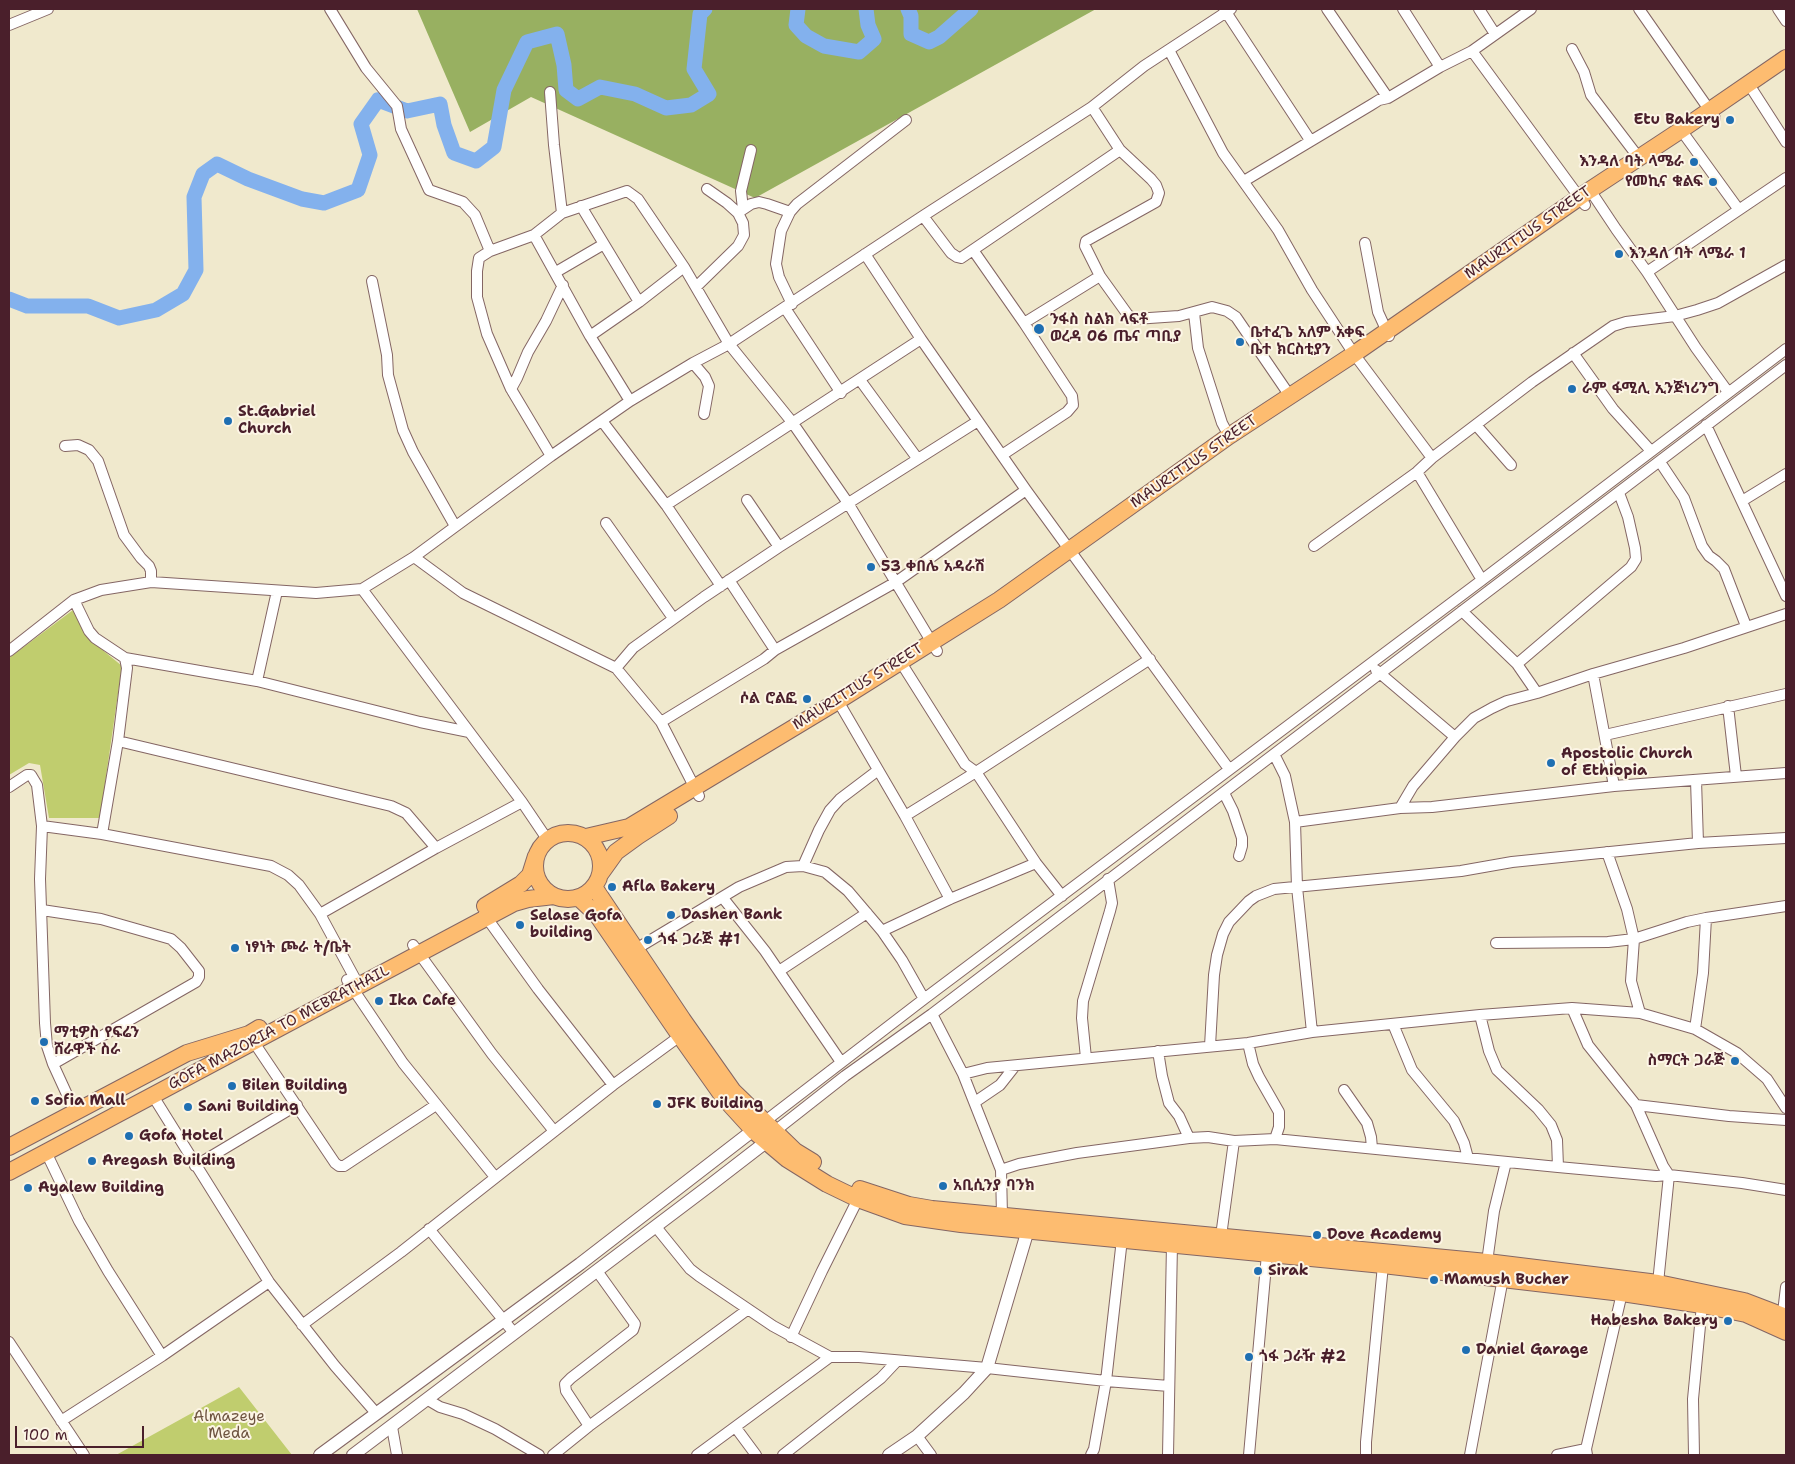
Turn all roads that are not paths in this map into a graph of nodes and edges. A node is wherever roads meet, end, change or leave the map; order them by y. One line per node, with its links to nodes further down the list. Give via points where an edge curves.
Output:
1 (48, 9): 11 (street)
2 (330, 9): 45 (street, via 366,68 398,106 401,129 429,190 464,202 475,215)
3 (1327, 9): 21 (street)
4 (1403, 9): 17 (street)
5 (1478, 9): 12 (street)
6 (1531, 9): 12 (street)
7 (1639, 9): 23 (street)
8 (1778, 9): 10 (street)
9 (1227, 10): 14 (street); 26 (street)
10 (1786, 21)
11 (9, 25)
12 (1495, 34): 15 (street)
13 (1572, 49): 30 (street, via 1592,95)
14 (1169, 50): 22 (street); 32 (street, via 1223,153)
15 (1472, 51): 17 (street); 34 (street)
16 (1786, 58): 19 (main road, MAURITIUS STREET)
17 (1440, 67): 21 (street)
18 (1786, 70): 19 (main road, MAURITIUS STREET)
19 (1751, 88): 23 (main road, MAURITIUS STREET); 27 (street)
20 (550, 92): 39 (street)
21 (1388, 98): 26 (street)
22 (1092, 107): 29 (street); 40 (street)
23 (1711, 114): 25 (main road, MAURITIUS STREET)
24 (906, 120): 38 (street)
25 (1684, 134): 30 (main road, MAURITIUS STREET); 34 (main road, MAURITIUS STREET); 36 (street)
26 (1310, 140): 32 (street)
27 (1786, 142)
28 (751, 150): 37 (street, via 741,191)
29 (1120, 150): 44 (street); 51 (street, via 1151,179 1158,198 1086,241 1085,246)
30 (1639, 158): 34 (main road, MAURITIUS STREET)
31 (1786, 178): 36 (street)
32 (1244, 181): 66 (street)
33 (708, 189): 37 (street)
34 (1587, 198): 50 (street); 60 (main road, MAURITIUS STREET, via 1519,249)
35 (581, 206): 39 (street); 42 (street); 48 (street, via 621,192 634,195)
36 (1739, 210): 50 (street)
37 (740, 211): 38 (street, via 759,202); 54 (street, via 744,235 738,246)
38 (790, 212): 56 (street, via 781,231 776,264)
39 (562, 213): 41 (street)
40 (923, 216): 44 (street, via 957,258); 46 (street)
41 (534, 235): 45 (street); 49 (street)
42 (604, 244): 49 (street); 55 (street)
43 (1365, 244): 60 (street, via 1378,312)
44 (973, 250): 59 (street)
45 (490, 251): 70 (street, via 479,258 477,297 486,334)
46 (865, 254): 56 (street); 62 (street)
47 (1786, 265): 58 (street, via 1718,303)
48 (684, 267): 54 (street); 55 (street)
49 (556, 272): 53 (street)
50 (1647, 272): 58 (street)
51 (1100, 276): 57 (street, via 1134,319); 59 (street)
52 (372, 281): 101 (street, via 388,375 403,430)
53 (563, 285): 61 (street); 70 (street)
54 (696, 287): 63 (street)
55 (639, 302): 61 (street)
56 (788, 306): 63 (street); 71 (street)
57 (1194, 313): 73 (street, via 1212,307 1236,316); 82 (street, via 1198,348)
58 (1676, 316): 65 (street, via 1619,323); 72 (street)
59 (1024, 323): 86 (street, via 1072,396 1073,405)
60 (1388, 335): 66 (main road, MAURITIUS STREET)
61 (590, 336): 74 (street)
62 (922, 339): 69 (street); 77 (street)
63 (729, 344): 67 (street); 78 (street)
64 (1786, 349): 72 (street)
65 (1573, 352): 79 (street); 85 (street, via 1613,409)
66 (1356, 357): 73 (main road, MAURITIUS STREET); 89 (street); 104 (main road, MAURITIUS STREET, via 1234,445)
67 (693, 363): 74 (street); 75 (street, via 709,386)
68 (1786, 365): 80 (street)
69 (860, 380): 71 (street); 88 (street)
70 (511, 389): 87 (street)
71 (841, 392): 78 (street)
72 (1728, 392): 81 (street)
73 (1290, 396): 82 (main road, MAURITIUS STREET)
74 (630, 402): 76 (street)
75 (704, 414)
76 (602, 421): 87 (street); 99 (street)
77 (978, 421): 86 (street); 88 (street)
78 (792, 422): 98 (street); 99 (street)
79 (1476, 425): 89 (street); 91 (street)
80 (1706, 426): 83 (street); 97 (street)
81 (1677, 432): 83 (street); 85 (street)
82 (1229, 436): 104 (main road, MAURITIUS STREET)
83 (1685, 442): 90 (street)
84 (65, 446): 107 (street, via 89,450 98,461 124,535 150,566)
85 (1651, 451): 106 (street)
86 (1002, 455): 94 (street)
87 (551, 456): 101 (street)
88 (918, 458): 98 (street)
89 (1432, 458): 92 (street)
90 (1660, 462): 95 (street); 117 (street, via 1684,498 1702,546 1724,570)
91 (1512, 465)
92 (1417, 472): 103 (street); 106 (street)
93 (1786, 474): 97 (street)
94 (1026, 490): 104 (street); 108 (street)
95 (1619, 493): 114 (street); 124 (street, via 1635,548 1636,558 1632,567)
96 (747, 500): 102 (street)
97 (1742, 501): 112 (street)
98 (848, 503): 102 (street); 108 (street)
99 (666, 505): 109 (street)
100 (606, 523): 116 (street)
101 (455, 526): 105 (street)
102 (779, 546): 109 (street)
103 (1314, 546)
104 (1072, 554): 118 (main road, MAURITIUS STREET); 122 (street)
105 (414, 557): 110 (street); 126 (street, via 463,593)
106 (1482, 580): 123 (street)
107 (151, 582): 111 (street); 113 (street, via 101,590)
108 (896, 582): 118 (street); 119 (street)
109 (725, 583): 116 (street); 119 (street)
110 (362, 589): 111 (street, via 316,593); 135 (street)
111 (277, 591): 129 (street)
112 (1786, 596)
113 (74, 600): 120 (street); 121 (street, via 94,638)
114 (1462, 611): 124 (street); 127 (street)
115 (1786, 614): 117 (street)
116 (673, 618): 126 (street, via 632,648)
117 (1746, 626): 128 (street)
118 (933, 646): 125 (main road, MAURITIUS STREET)
119 (775, 650): 134 (street)
120 (9, 651)
121 (125, 658): 129 (street); 138 (street, via 126,685)
122 (1150, 659): 140 (street); 142 (street)
123 (1371, 663): 127 (street); 140 (street)
124 (1517, 664): 130 (street)
125 (903, 666): 132 (main road, MAURITIUS STREET); 142 (street, via 965,764)
126 (616, 668): 134 (street)
127 (1379, 674): 137 (street); 139 (street)
128 (1594, 674): 130 (street); 136 (street)
129 (257, 681): 135 (street)
130 (1538, 694): 137 (street, via 1492,708 1474,718)
131 (1786, 694): 133 (street)
132 (840, 705): 141 (street); 148 (main road, MAURITIUS STREET)
133 (1728, 706): 136 (street); 144 (street)
134 (661, 722): 148 (street)
135 (469, 732): 150 (street)
136 (1605, 734): 146 (street)
137 (1455, 737): 151 (street, via 1413,786)
138 (118, 741): 155 (street); 160 (street, via 391,806 406,813)
139 (1274, 754): 149 (street); 153 (street, via 1285,776)
140 (1229, 769): 170 (street)
141 (877, 771): 152 (street); 165 (street, via 830,810)
142 (976, 772): 152 (street); 164 (street)
143 (1786, 772): 144 (street)
144 (1736, 776): 145 (street)
145 (1696, 780): 146 (street); 159 (street)
146 (1614, 786): 151 (street)
147 (9, 787): 154 (street, via 27,775 34,777)
148 (697, 792): 156 (main road, MAURITIUS STREET, via 629,827); 167 (main road, MAURITIUS STREET, via 616,852)
149 (1224, 794): 163 (street, via 1242,838); 166 (street)
150 (522, 802): 158 (street); 160 (street)
151 (1400, 808): 153 (street)
152 (905, 816): 173 (street)
153 (1295, 822): 168 (street)
154 (42, 826): 155 (street); 175 (street)
155 (102, 834): 178 (street, via 270,866 299,885)
156 (586, 837): 158 (main road, via 566,832); 167 (main road, via 594,844 602,863)
157 (1786, 838): 159 (street)
158 (547, 839): 162 (main road)
159 (1698, 842): 161 (street)
160 (436, 848): 178 (street)
161 (1607, 852): 168 (street, via 1461,871); 181 (street)
162 (536, 856): 169 (main road, via 538,880); 176 (main road, GOFA MAZORIA TO MEBRATHAIL, via 530,875 522,884)
163 (1239, 856)
164 (1036, 863): 170 (street); 173 (street)
165 (803, 866): 172 (street, via 786,867); 177 (street, via 825,872 848,890)
166 (1108, 879): 190 (street); 201 (street, via 1112,903 1083,1001)
167 (598, 880): 171 (main road); 183 (main road)
168 (1297, 887): 194 (street); 199 (street, via 1274,889 1256,896 1239,910 1223,934 1216,962)
169 (554, 896): 171 (main road); 176 (main road, GOFA MAZORIA TO MEBRATHAIL, via 528,899)
170 (1062, 896): 187 (street)
171 (580, 898): 195 (main road, via 598,914)
172 (723, 898): 183 (street); 185 (street)
173 (950, 899): 180 (street)
174 (1786, 906): 179 (street)
175 (42, 910): 203 (street, via 45,1022 47,1046); 203 (street, via 101,919 154,933 181,948 199,971 196,982)
176 (484, 913): 184 (main road, GOFA MAZORIA TO MEBRATHAIL); 206 (street)
177 (867, 913): 180 (street); 185 (street)
178 (320, 914): 186 (street)
179 (1706, 918): 181 (street); 193 (street)
180 (882, 931): 187 (street)
181 (1634, 939): 182 (street); 189 (street, via 1631,981)
182 (1496, 943)
183 (636, 949): 217 (main road, via 733,1091)
184 (416, 950): 186 (main road, GOFA MAZORIA TO MEBRATHAIL); 216 (street, via 492,1054)
185 (779, 971): 202 (street)
186 (353, 983): 196 (main road, GOFA MAZORIA TO MEBRATHAIL); 210 (street, via 403,1062)
187 (924, 999): 202 (street)
188 (1572, 1008): 189 (street); 191 (street); 211 (street, via 1588,1045)
189 (1640, 1013): 193 (street)
190 (932, 1014): 205 (street); 217 (street)
191 (1480, 1015): 192 (street); 228 (street, via 1489,1051 1498,1070 1551,1125 1557,1140)
192 (1393, 1024): 194 (street); 224 (street, via 1412,1070 1454,1121)
193 (1695, 1029): 213 (street, via 1737,1053 1767,1079)
194 (1312, 1032): 197 (street)
195 (680, 1036): 206 (street); 217 (main road, via 724,1098)
196 (252, 1038): 198 (main road, GOFA MAZORIA TO MEBRATHAIL); 212 (street)
197 (1248, 1043): 199 (street); 219 (street, via 1253,1064 1279,1112)
198 (232, 1046): 208 (main road, GOFA MAZORIA TO MEBRATHAIL); 214 (main road, GOFA MAZORIA TO MEBRATHAIL, via 187,1053); 225 (main road, via 186,1066)
199 (1210, 1046): 200 (street)
200 (1158, 1052): 201 (street); 218 (street, via 1169,1103)
201 (1086, 1058): 204 (street)
202 (841, 1062): 217 (street)
203 (53, 1064): 214 (street)
204 (1015, 1066): 205 (street); 209 (street, via 1000,1085)
205 (963, 1074): 209 (street)
206 (613, 1085): 216 (street)
207 (1344, 1090): 222 (street, via 1367,1122)
208 (153, 1096): 223 (main road, GOFA MAZORIA TO MEBRATHAIL); 227 (street)
209 (975, 1102): 229 (street)
210 (436, 1105): 212 (street, via 344,1166 335,1163); 232 (street)
211 (1636, 1105): 215 (street); 231 (street)
212 (297, 1106): 227 (street)
213 (1786, 1108)
214 (75, 1112): 221 (main road, GOFA MAZORIA TO MEBRATHAIL)
215 (1786, 1120)
216 (554, 1131): 232 (street)
217 (765, 1131): 234 (main road, via 787,1159 826,1184); 235 (main road, via 833,1175 860,1188 909,1205); 237 (street); 253 (street)
218 (1189, 1138): 220 (street); 229 (street, via 1078,1153)
219 (1275, 1139): 220 (street); 222 (street)
220 (1234, 1141): 239 (street)
221 (9, 1147)
222 (1372, 1148): 224 (street)
223 (46, 1152): 230 (main road, GOFA MAZORIA TO MEBRATHAIL); 259 (street, via 79,1221)
224 (1468, 1158): 226 (street)
225 (9, 1159)
226 (1506, 1162): 228 (street); 243 (street, via 1494,1211)
227 (195, 1166): 247 (street)
228 (1558, 1167): 231 (street)
229 (1000, 1170): 235 (street)
230 (9, 1172)
231 (1669, 1175): 233 (street); 248 (street)
232 (495, 1177): 238 (street)
233 (1786, 1190)
234 (858, 1199): 236 (main road, via 916,1219); 257 (street)
235 (1002, 1216): 236 (main road)
236 (1029, 1224): 239 (main road); 240 (main road); 262 (street)
237 (656, 1227): 245 (street); 252 (street, via 690,1269)
238 (429, 1229): 253 (street); 255 (street)
239 (1221, 1236): 243 (main road)
240 (1122, 1239): 241 (main road); 263 (street)
241 (1172, 1244): 242 (main road); 264 (street)
242 (1266, 1254): 244 (main road); 286 (street)
243 (1488, 1262): 248 (main road)
244 (1383, 1265): 246 (main road); 287 (street)
245 (597, 1271): 256 (street); 268 (street, via 636,1324 633,1330 565,1384 566,1391)
246 (1503, 1278): 250 (main road); 288 (street)
247 (269, 1282): 255 (street); 259 (street)
248 (1658, 1283): 254 (main road, via 1744,1301)
249 (1786, 1287): 254 (street)
250 (1622, 1293): 251 (main road); 272 (street)
251 (1702, 1305): 254 (main road); 290 (street, via 1693,1399)
252 (747, 1310): 257 (street); 268 (street)
253 (504, 1321): 256 (street); 266 (street)
254 (1784, 1323)
255 (302, 1325): 266 (street)
256 (514, 1333): 265 (street)
257 (791, 1337): 260 (street)
258 (9, 1342): 267 (street)
259 (162, 1356): 267 (street)
260 (830, 1357): 261 (street); 270 (street)
261 (897, 1361): 262 (street); 281 (street, via 881,1378)
262 (987, 1368): 263 (street); 271 (street, via 964,1394)
263 (1106, 1381): 264 (street); 284 (street)
264 (1169, 1386): 285 (street)
265 (428, 1400): 269 (street); 277 (street, via 495,1428)
266 (376, 1414): 274 (street)
267 (62, 1421): 273 (street)
268 (589, 1426): 278 (street)
269 (392, 1427): 275 (street); 276 (street)
270 (736, 1428): 279 (street); 280 (street)
271 (917, 1436): 282 (street); 283 (street)
272 (1587, 1452): 289 (street)
273 (84, 1455)
274 (320, 1455)
275 (354, 1455)
276 (397, 1455)
277 (539, 1455)
278 (553, 1455)
279 (697, 1455)
280 (756, 1455)
281 (783, 1455)
282 (889, 1455)
283 (931, 1455)
284 (1091, 1455)
285 (1168, 1455)
286 (1249, 1455)
287 (1366, 1455)
288 (1470, 1455)
289 (1557, 1455)
290 (1694, 1455)

